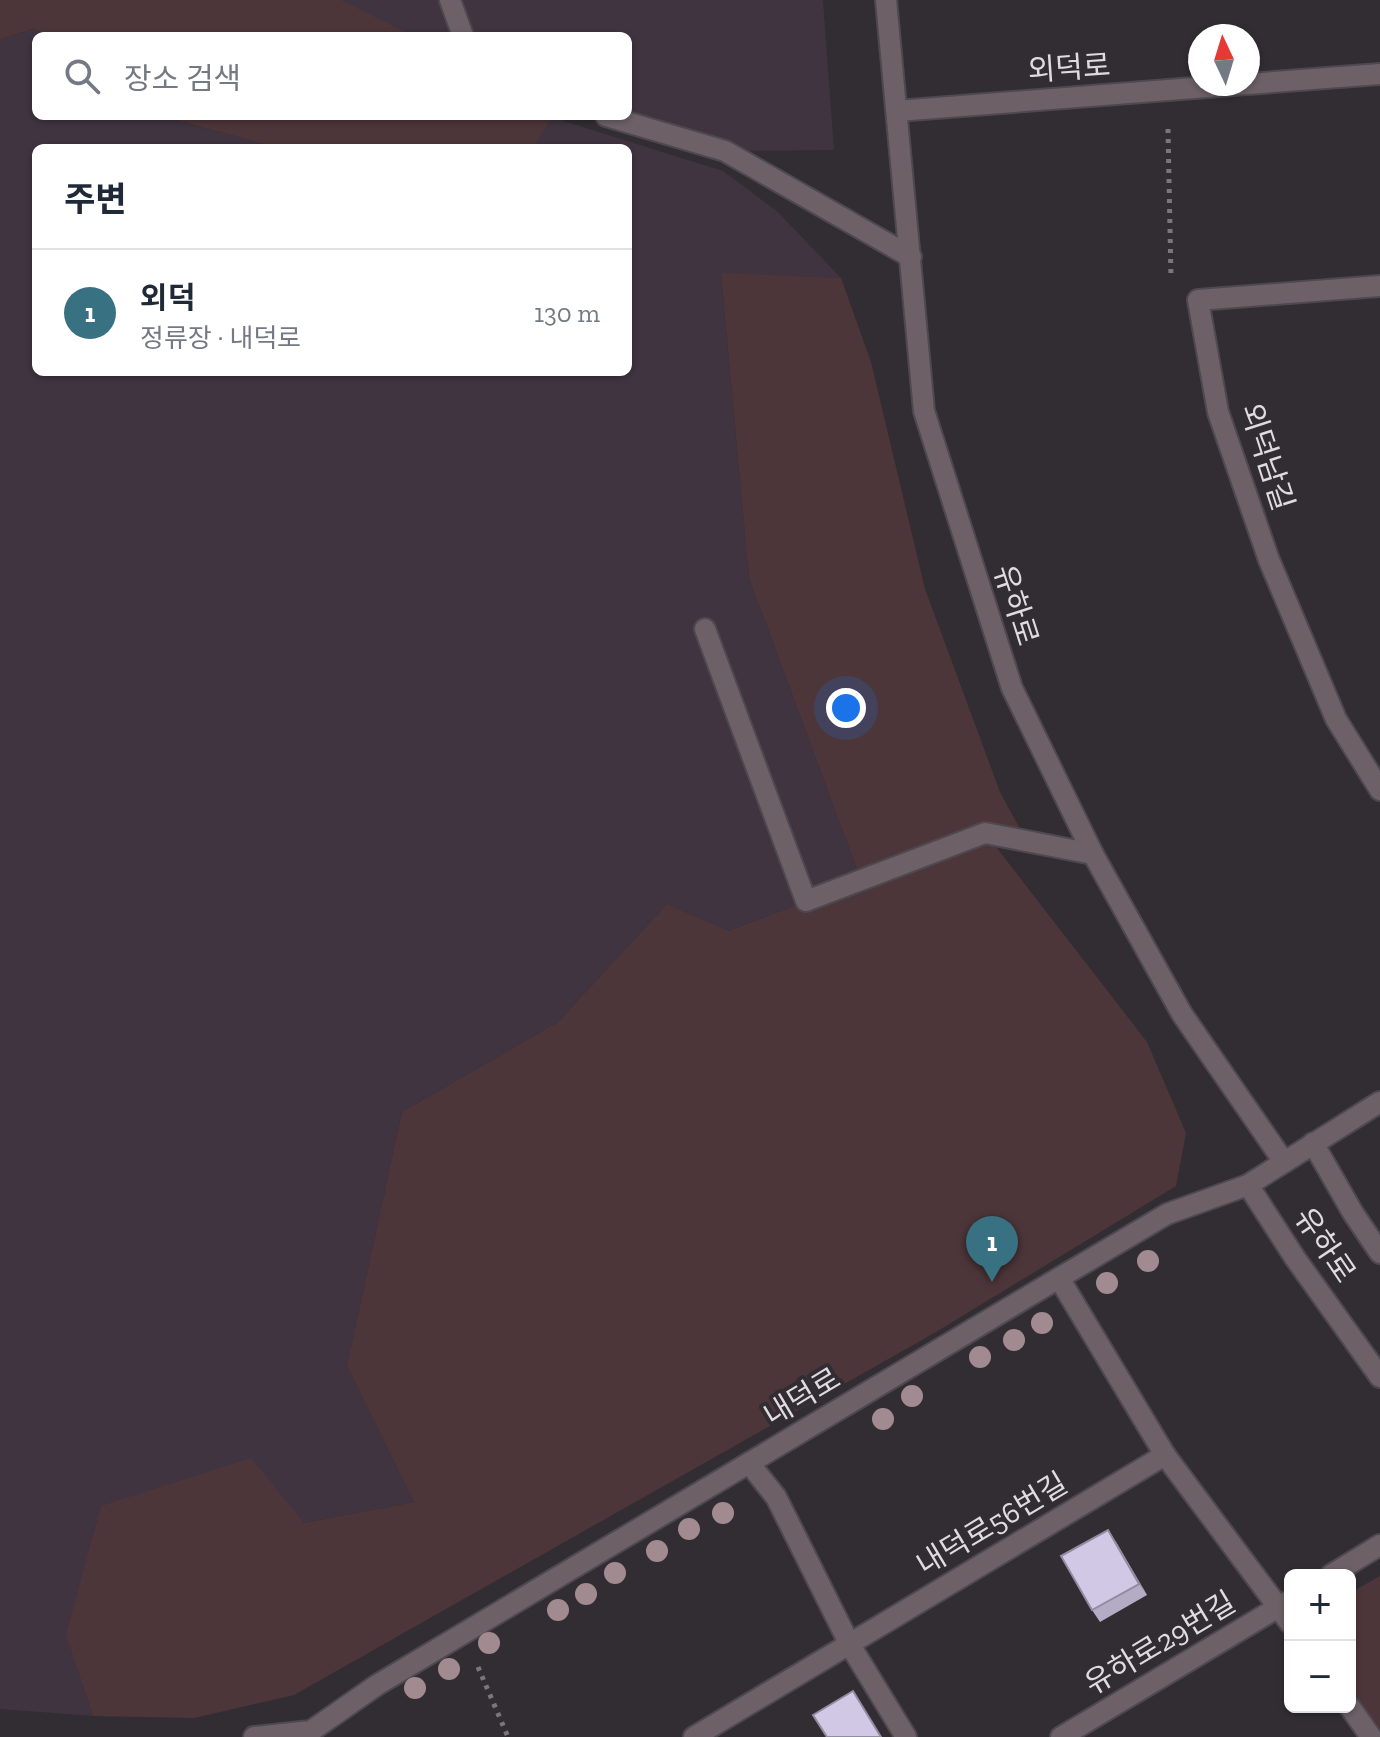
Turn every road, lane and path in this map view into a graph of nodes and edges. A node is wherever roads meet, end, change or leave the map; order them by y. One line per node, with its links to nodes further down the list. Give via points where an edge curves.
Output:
1 (450, 0): 3 (street)
2 (886, 0): 7 (street, 유하로)
3 (462, 32)
4 (1380, 74): 5 (street, 외덕로)
5 (1260, 83)
6 (1188, 89): 7 (street, 외덕로)
7 (897, 111): 10 (street, 유하로)
8 (620, 120): 10 (street, via 725,151)
9 (1168, 129): 11 (path)
10 (911, 257): 15 (street, 유하로, via 928,425 1012,688)
11 (1171, 279)
12 (1380, 286): 14 (street, 외덕남길, via 1198,300 1218,412 1269,560 1336,719)
13 (705, 629): 15 (street, via 806,901 985,833)
14 (1380, 790)
15 (1093, 854): 18 (street, 유하로, via 1182,1014)
16 (1380, 1102): 17 (street, 내덕로)
17 (1313, 1143): 18 (street, 내덕로); 20 (street, 유하로)
18 (1284, 1162): 19 (street, 내덕로)
19 (1248, 1185): 21 (street, 내덕로, via 1167,1214); 22 (street, 유하로)
20 (1380, 1253)
21 (1059, 1278): 23 (street); 24 (street, 내덕로)
22 (1380, 1377)
23 (1165, 1455): 27 (street); 29 (street, 내덕로56번길)
24 (749, 1463): 29 (street, via 776,1497); 32 (street, 내덕로, via 377,1685)
25 (1380, 1545): 26 (street)
26 (1341, 1569)
27 (1284, 1607)
28 (1284, 1611): 37 (street, 유하로29번길)
29 (850, 1645): 35 (street, 내덕로56번길); 36 (street)
30 (478, 1667): 34 (path)
31 (1354, 1713): 38 (street)
32 (312, 1734): 33 (street, 내덕로)
33 (254, 1737)
34 (508, 1737)
35 (694, 1737)
36 (906, 1737)
37 (1061, 1737)
38 (1371, 1737)

